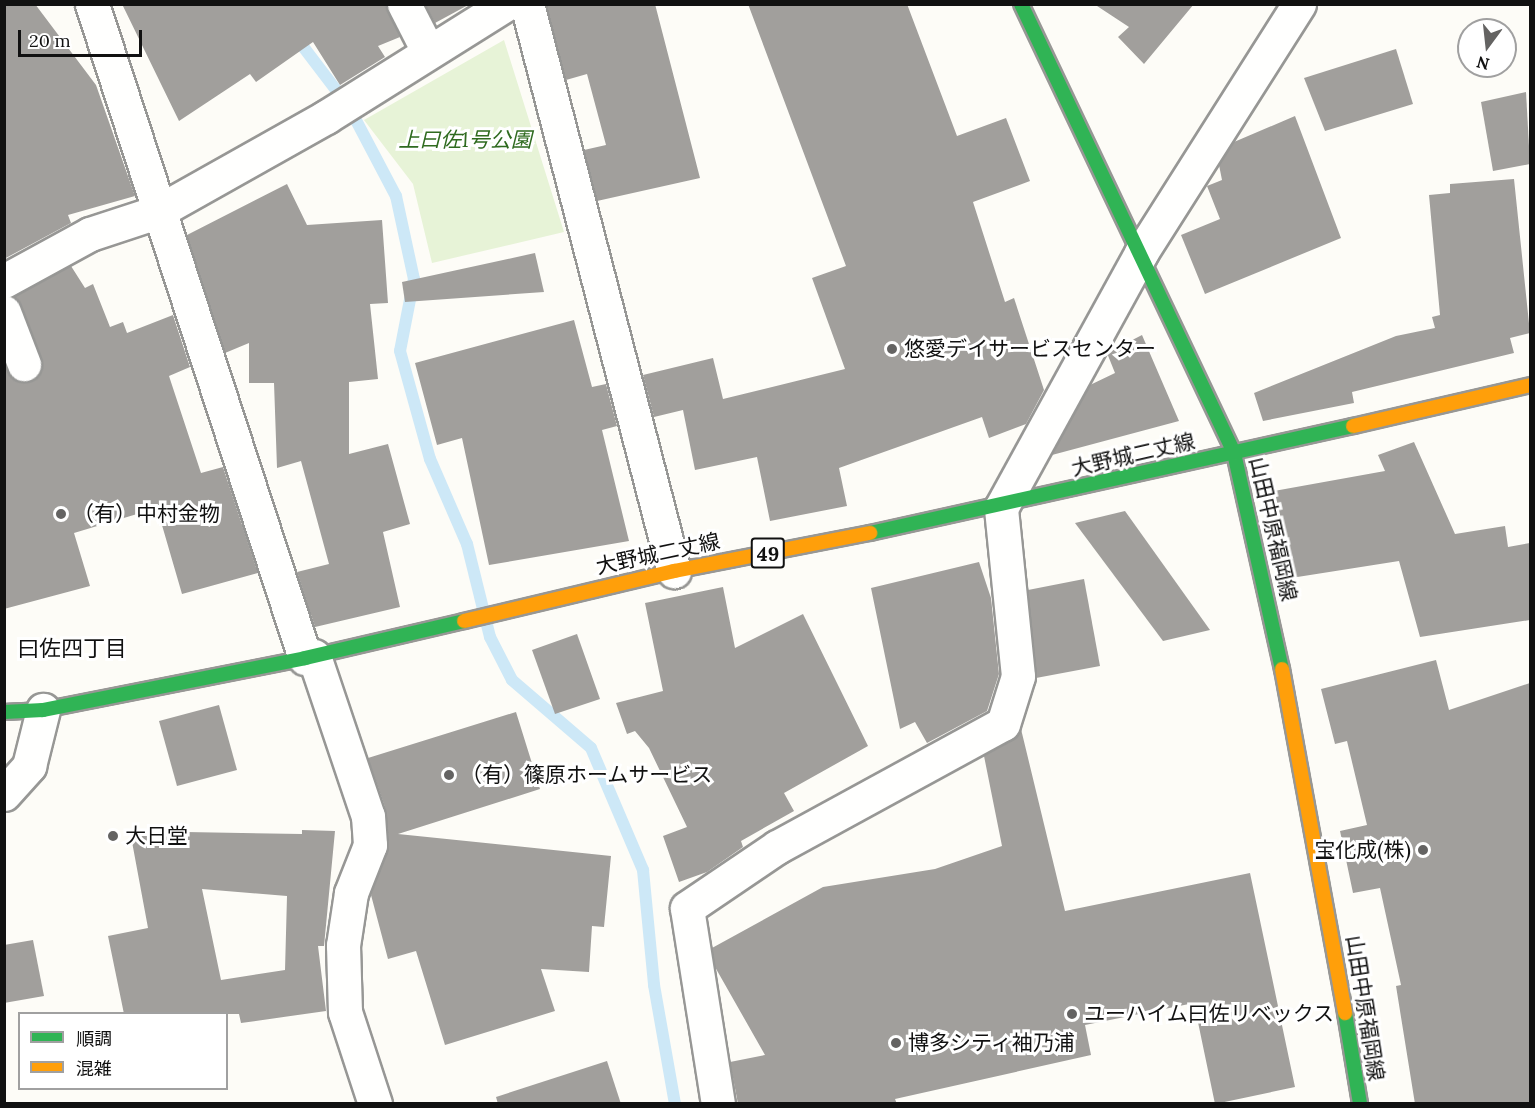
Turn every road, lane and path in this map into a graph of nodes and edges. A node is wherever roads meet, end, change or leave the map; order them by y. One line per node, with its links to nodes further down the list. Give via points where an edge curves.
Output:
1 (92, 4): 8 (street)
2 (404, 4): 7 (street)
3 (506, 4): 7 (street)
4 (527, 4): 16 (street)
5 (1021, 4): 9 (main road, 山田中原福岡線)
6 (1299, 4): 9 (street)
7 (428, 51): 8 (street, via 326,117)
8 (157, 212): 10 (street, via 90,234); 17 (street)
9 (1141, 253): 14 (main road, 山田中原福岡線); 15 (street)
10 (4, 281)
11 (4, 312): 12 (street)
12 (24, 364)
13 (1530, 385): 14 (main road, 大野城二丈線 / 49)
14 (1234, 453): 15 (main road, 大野城二丈線 / 49); 21 (main road, 山田中原福岡線, via 1251,515 1316,837)
15 (1001, 508): 16 (main road, 大野城二丈線 / 49); 23 (street, via 1018,676 1003,724 777,847 687,908)
16 (674, 571): 17 (main road, 大野城二丈線 / 49)
17 (310, 657): 18 (main road, 大野城二丈線 / 49); 22 (street, via 369,816 370,845 351,893 343,945 344,1001)
18 (43, 710): 19 (main road, 大野城二丈線 / 49); 20 (street, via 29,766)
19 (4, 712)
20 (4, 794)
21 (1354, 1103)
22 (375, 1104)
23 (718, 1104)

